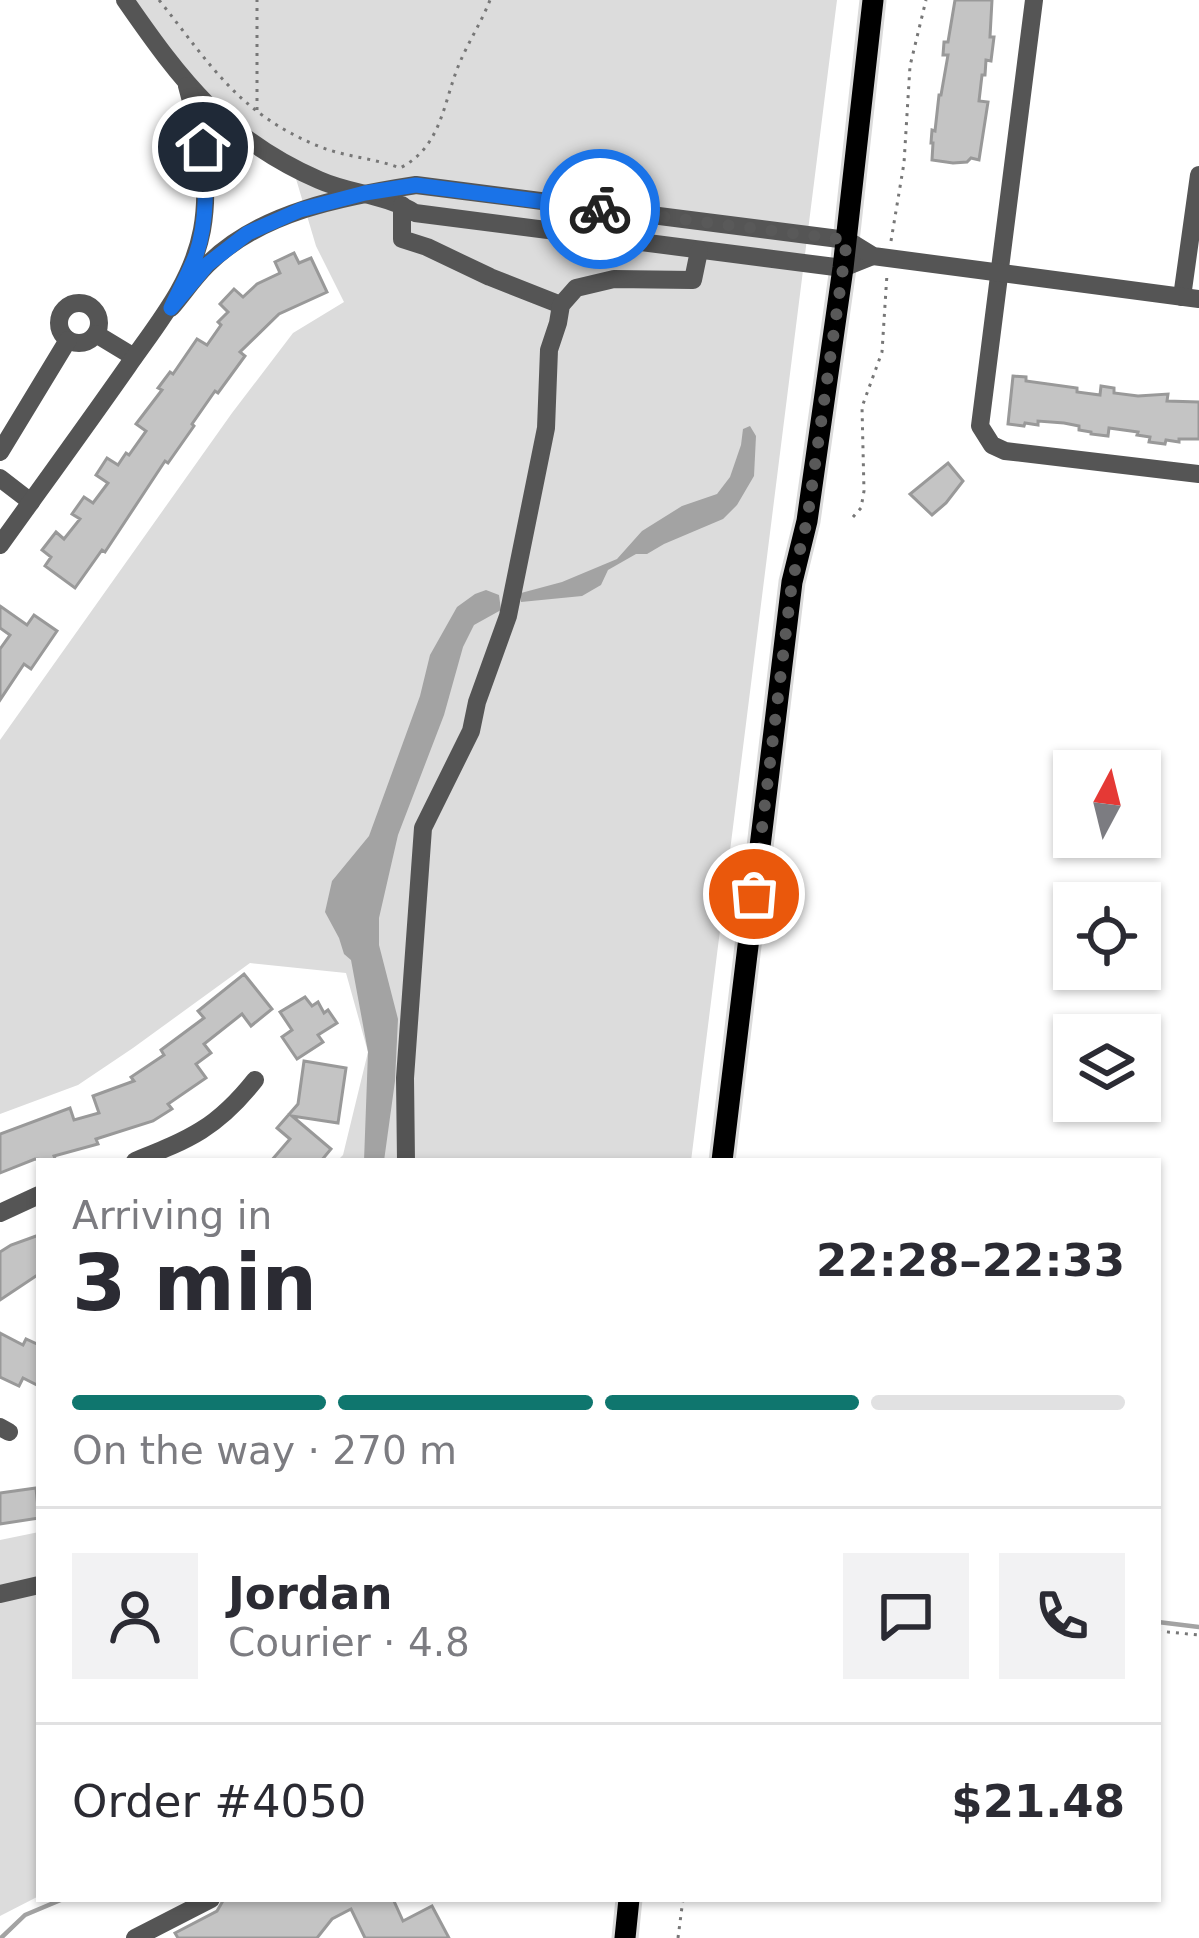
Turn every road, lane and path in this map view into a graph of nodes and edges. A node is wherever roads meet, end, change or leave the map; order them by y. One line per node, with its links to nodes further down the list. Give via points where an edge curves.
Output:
1 (125, 0): 7 (street)
2 (159, 0): 8 (path, via 232,93)
3 (257, 0): 8 (path)
4 (490, 0): 8 (path, via 435,135 404,167 322,147)
5 (873, 0): 12 (main road)
6 (1034, 0): 16 (street)
7 (186, 85): 10 (street, via 263,151); 19 (street, via 203,147 205,207 196,254)
8 (257, 112)
9 (1199, 175): 17 (street)
10 (365, 193): 11 (street); 12 (street, via 416,185); 19 (street, via 248,233)
11 (402, 205): 13 (street); 18 (street, via 402,239)
12 (847, 240): 14 (street); 15 (main road)
13 (699, 251): 15 (street); 18 (street, via 693,280 614,279 576,288)
14 (873, 256): 15 (street); 16 (street)
15 (843, 268): 31 (main road, via 792,582)
16 (1000, 272): 17 (street); 24 (street, via 980,417 992,445)
17 (1191, 298)
18 (561, 305): 30 (street, via 508,616 471,731 423,828)
19 (171, 308): 22 (street)
20 (96, 334): 21 (street); 21 (street, via 95,311 77,303 59,322); 22 (street)
21 (68, 340): 23 (street)
22 (134, 357): 26 (street)
23 (0, 452)
24 (1199, 474)
25 (0, 478): 26 (street)
26 (31, 502): 27 (street)
27 (0, 545)
28 (255, 1080): 29 (street, via 218,1120)
29 (143, 1158)
30 (406, 1158)
31 (722, 1158)
32 (36, 1196): 33 (street)
33 (0, 1213)
34 (36, 1586): 35 (street)
35 (0, 1594)
36 (1161, 1631): 37 (path)
37 (1199, 1635)
38 (208, 1902): 41 (street)
39 (629, 1902): 43 (main road)
40 (683, 1902): 44 (path)
41 (170, 1930): 42 (street)
42 (135, 1938)
43 (625, 1938)
44 (679, 1938)

